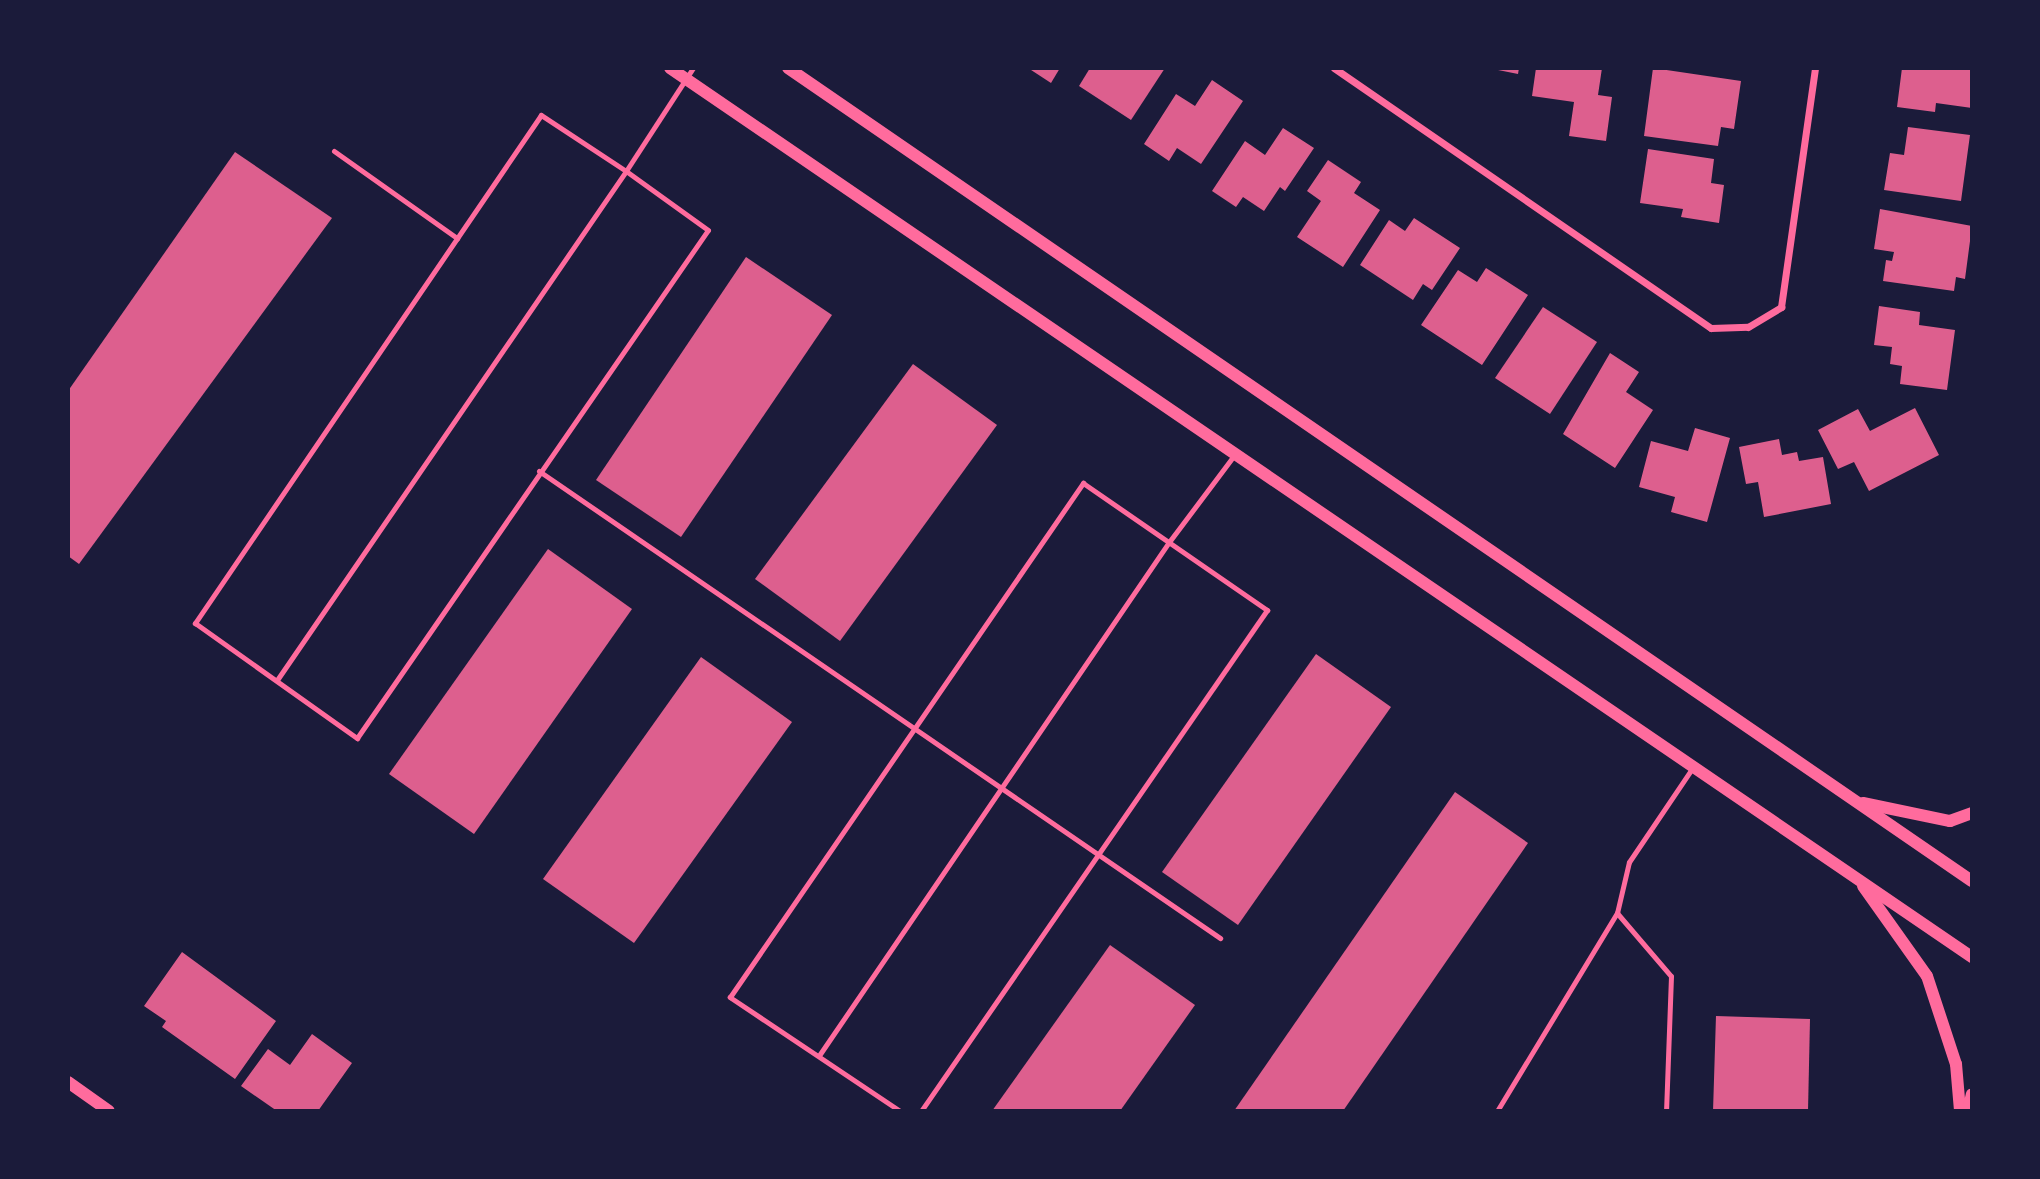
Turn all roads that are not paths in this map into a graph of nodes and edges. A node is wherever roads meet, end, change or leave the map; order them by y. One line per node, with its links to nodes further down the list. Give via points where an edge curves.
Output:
1 (670, 68): 5 (street)
2 (788, 68): 16 (street)
3 (1334, 68): 4 (street, via 1711,328 1748,327 1781,307)
4 (1815, 68)
5 (689, 74): 7 (lane); 9 (street)
6 (334, 150): 8 (lane)
7 (626, 171): 8 (lane, via 541,115); 10 (lane, via 708,230); 12 (lane)
8 (457, 238): 12 (lane, via 195,623)
9 (1235, 454): 11 (lane); 14 (street)
10 (539, 471): 12 (lane, via 356,738); 13 (lane)
11 (1169, 542): 13 (lane, via 1083,483); 15 (lane); 18 (lane, via 1267,610)
12 (277, 680)
13 (914, 725): 15 (lane); 24 (lane, via 730,997)
14 (1693, 767): 19 (street); 21 (lane, via 1629,862)
15 (1004, 787): 18 (lane); 24 (lane)
16 (1852, 800): 17 (street, via 1950,821); 20 (street)
17 (1972, 813)
18 (1097, 852): 22 (lane); 29 (lane)
19 (1859, 880): 23 (street); 32 (street, via 1927,976 1956,1064)
20 (1972, 881)
21 (1617, 914): 30 (lane); 31 (lane, via 1671,976)
22 (1220, 937)
23 (1972, 957)
24 (820, 1054): 28 (lane)
25 (68, 1082): 27 (street)
26 (1972, 1094): 33 (street)
27 (109, 1111)
28 (900, 1111)
29 (921, 1111)
30 (1497, 1111)
31 (1666, 1111)
32 (1960, 1111)
33 (1968, 1111)

